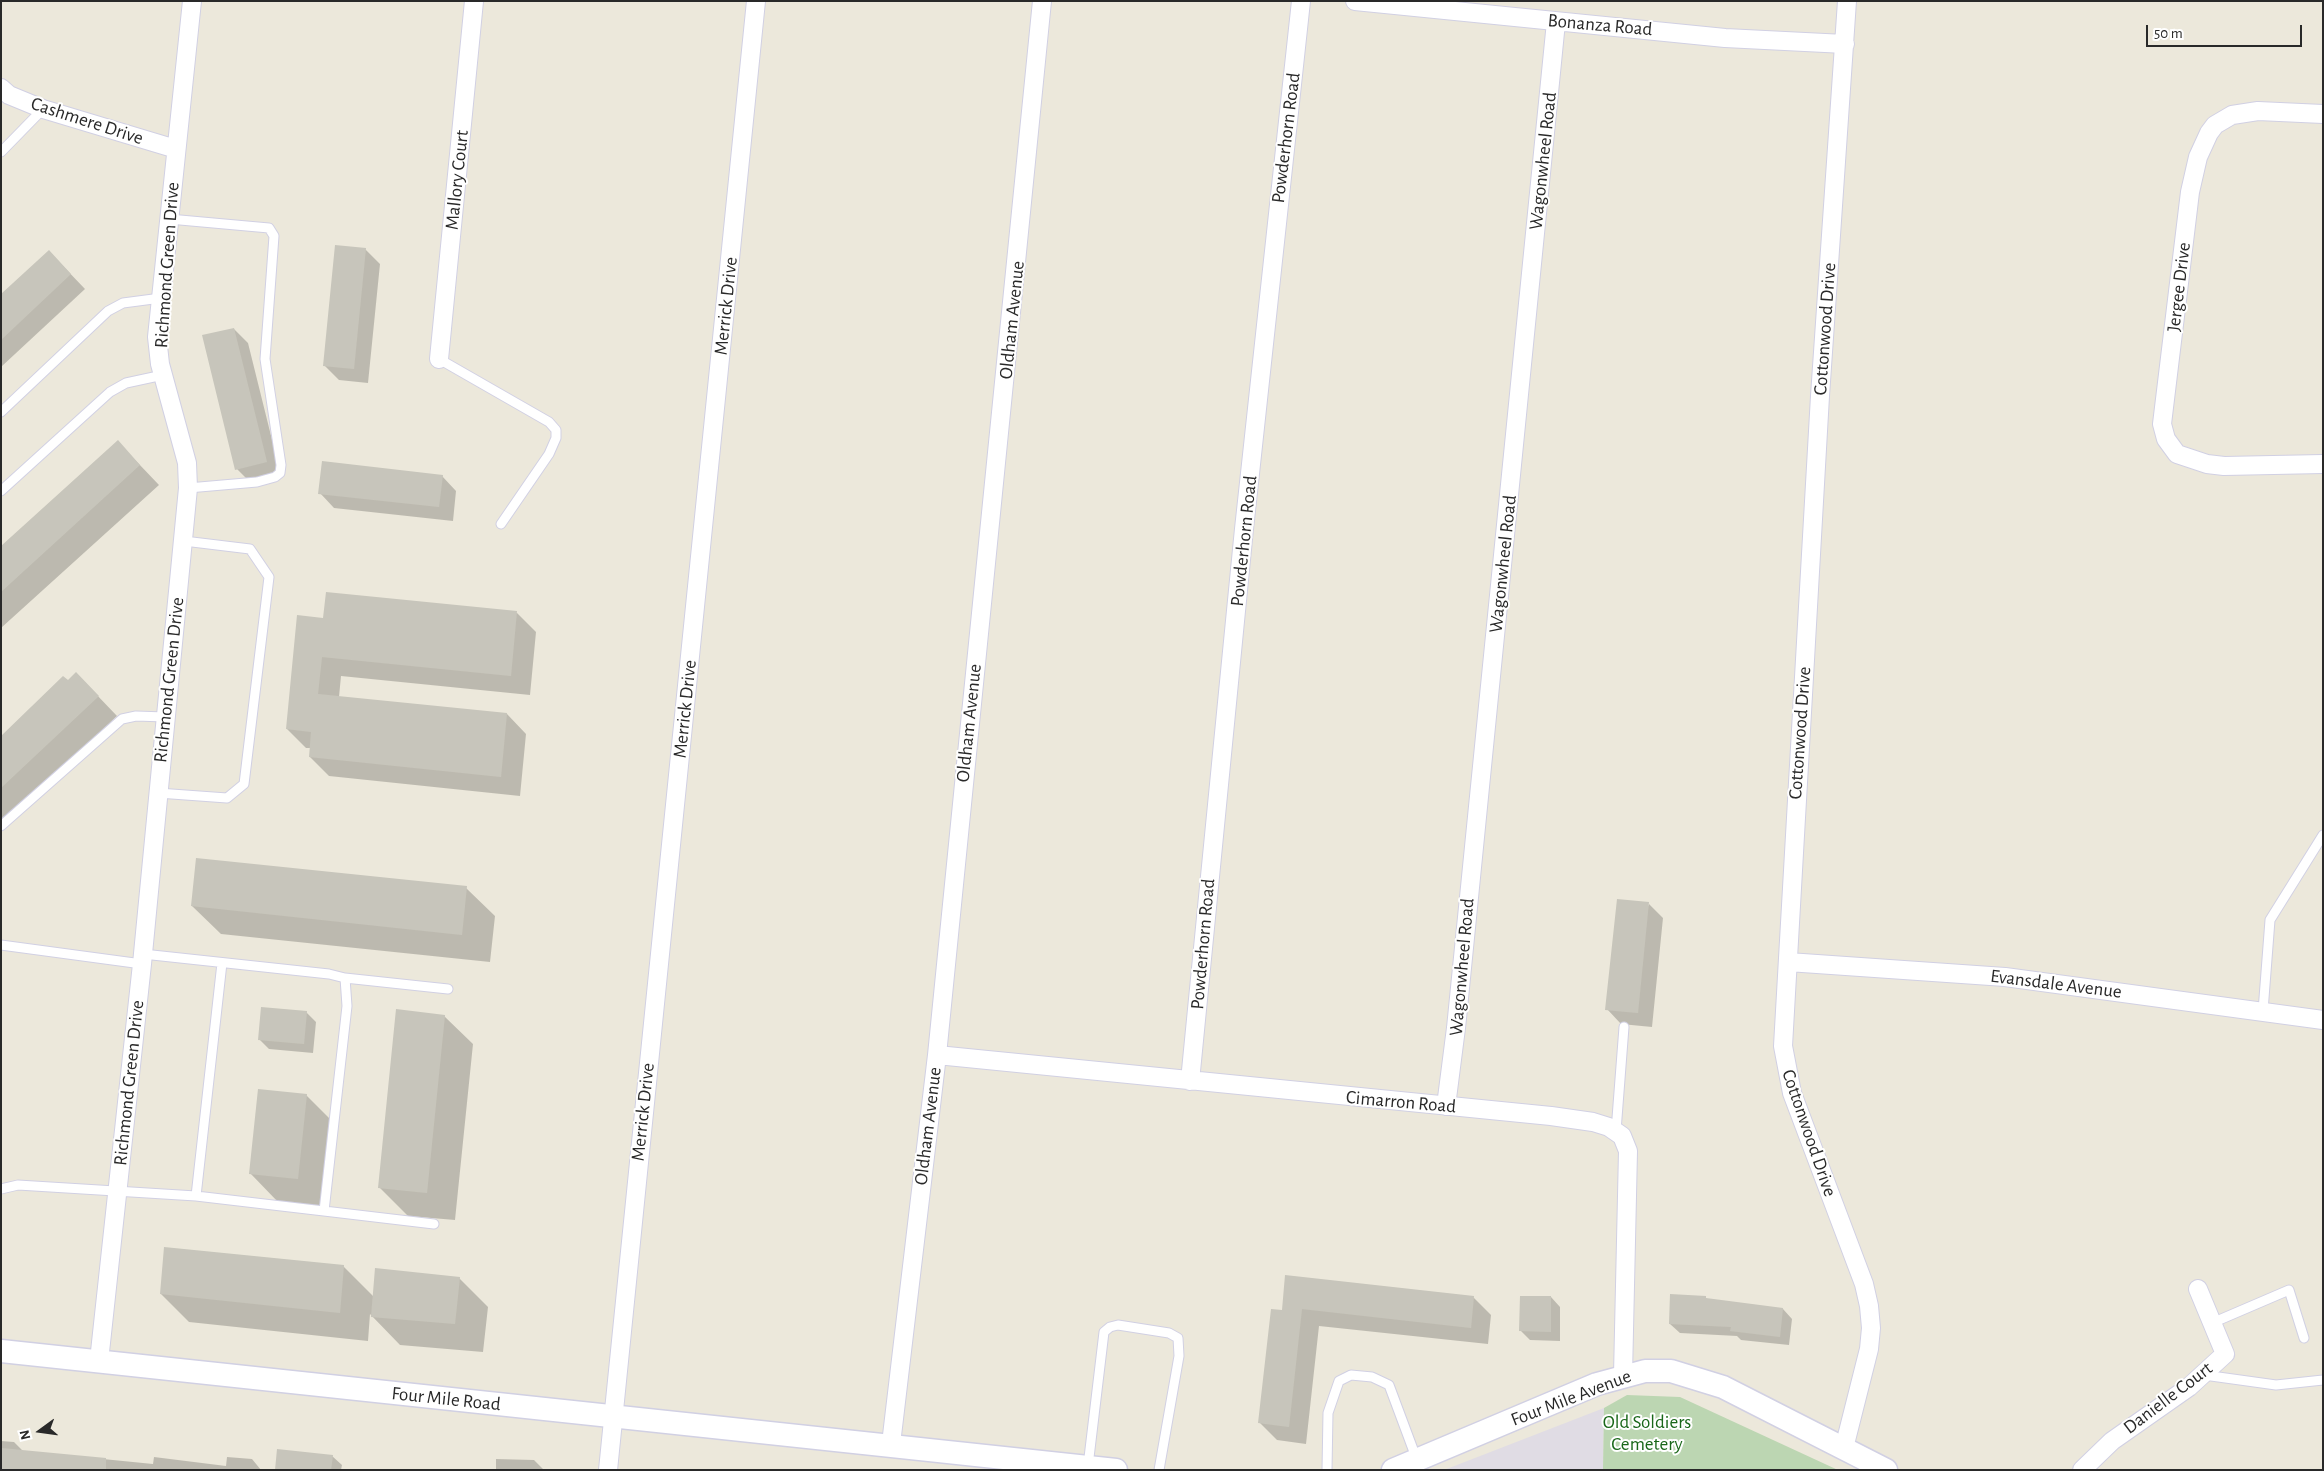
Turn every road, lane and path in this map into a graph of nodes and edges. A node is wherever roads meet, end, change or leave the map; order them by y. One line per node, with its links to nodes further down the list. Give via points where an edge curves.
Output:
1 (192, 1): 13 (street, Richmond Green Drive)
2 (474, 1): 17 (street, Mallory Court)
3 (756, 1): 55 (street, Merrick Drive)
4 (1042, 1): 38 (street, Oldham Avenue)
5 (1301, 1): 39 (street, Powderhorn Road)
6 (1355, 1): 8 (street, Bonanza Road)
7 (1847, 1): 9 (street, Cottonwood Drive)
8 (1556, 22): 9 (street, Bonanza Road, via 1725,38); 40 (street, Wagonwheel Road)
9 (1845, 44): 31 (street, Cottonwood Drive, via 1820,396)
10 (1, 88): 11 (street, Cashmere Drive, via 9,95)
11 (43, 109): 13 (street, Cashmere Drive); 14 (lane)
12 (2323, 114): 20 (street, Jergee Drive, via 2258,111 2232,116 2215,124 2198,157 2190,192 2162,407 2166,439 2174,451 2191,460 2224,466)
13 (176, 149): 15 (street, Richmond Green Drive)
14 (1, 152)
15 (169, 219): 16 (street, Richmond Green Drive); 21 (lane, via 268,228 274,236 265,359 280,472 258,482)
16 (161, 298): 18 (street, Richmond Green Drive, via 158,337); 19 (lane, via 123,303 108,311)
17 (439, 359): 23 (lane, via 549,422 556,430 556,438 548,454)
18 (163, 375): 21 (street, Richmond Green Drive, via 185,455); 22 (lane, via 126,383 110,392)
19 (1, 412)
20 (2323, 464)
21 (188, 488): 24 (street, Richmond Green Drive)
22 (1, 491)
23 (501, 524)
24 (184, 541): 25 (street, Richmond Green Drive); 26 (lane, via 250,549 269,577 244,784 227,798)
25 (165, 717): 26 (street, Richmond Green Drive); 27 (lane, via 129,716 114,724)
26 (158, 793): 30 (street, Richmond Green Drive)
27 (1, 826)
28 (2323, 835): 35 (lane, via 2270,920)
29 (1, 946): 30 (lane)
30 (142, 959): 32 (lane); 43 (street, Richmond Green Drive)
31 (1788, 962): 35 (street, Evansdale Avenue, via 2005,977); 57 (street, Cottonwood Drive, via 1783,1046 1786,1070 1808,1140 1870,1306 1869,1348)
32 (222, 963): 33 (lane); 44 (lane)
33 (345, 978): 34 (lane); 45 (lane, via 347,1006)
34 (448, 988)
35 (2263, 1011): 36 (street, Evansdale Avenue)
36 (2323, 1020)
37 (1624, 1027): 41 (lane)
38 (937, 1055): 39 (street, Cimarron Road); 56 (street, Oldham Avenue)
39 (1190, 1081): 40 (street, Cimarron Road)
40 (1446, 1106): 41 (street, Cimarron Road, via 1593,1122)
41 (1616, 1132): 53 (street, via 1622,1136 1628,1151 1629,1166)
42 (1, 1188): 43 (lane, via 18,1185)
43 (118, 1191): 44 (lane); 51 (street, Richmond Green Drive)
44 (196, 1196): 45 (lane)
45 (324, 1212): 46 (lane)
46 (434, 1224)
47 (2198, 1289): 48 (street, Danielle Court)
48 (2212, 1323): 49 (lane, via 2289,1290); 52 (street, Danielle Court, via 2225,1354)
49 (2304, 1338)
50 (1, 1351): 51 (street, Four Mile Road)
51 (100, 1361): 55 (street, Four Mile Road)
52 (2204, 1375): 54 (lane, via 2276,1385); 66 (street, Danielle Court, via 2112,1440)
53 (1623, 1376): 57 (street, Four Mile Avenue, via 1645,1371 1671,1371 1696,1377 1750,1399); 58 (street, Four Mile Avenue)
54 (2323, 1380)
55 (613, 1417): 56 (street, Four Mile Road); 60 (street, Merrick Drive)
56 (891, 1444): 59 (street)
57 (1844, 1448): 65 (street, Four Mile Avenue)
58 (1417, 1460): 63 (lane, via 1389,1385 1372,1377 1351,1375 1339,1381 1328,1413); 64 (street, Four Mile Avenue)
59 (1088, 1467): 61 (street); 62 (lane, via 1104,1332 1118,1325 1170,1333 1178,1338 1179,1356)
60 (608, 1470)
61 (1116, 1470)
62 (1159, 1470)
63 (1327, 1470)
64 (1393, 1470)
65 (1886, 1470)
66 (2082, 1470)

